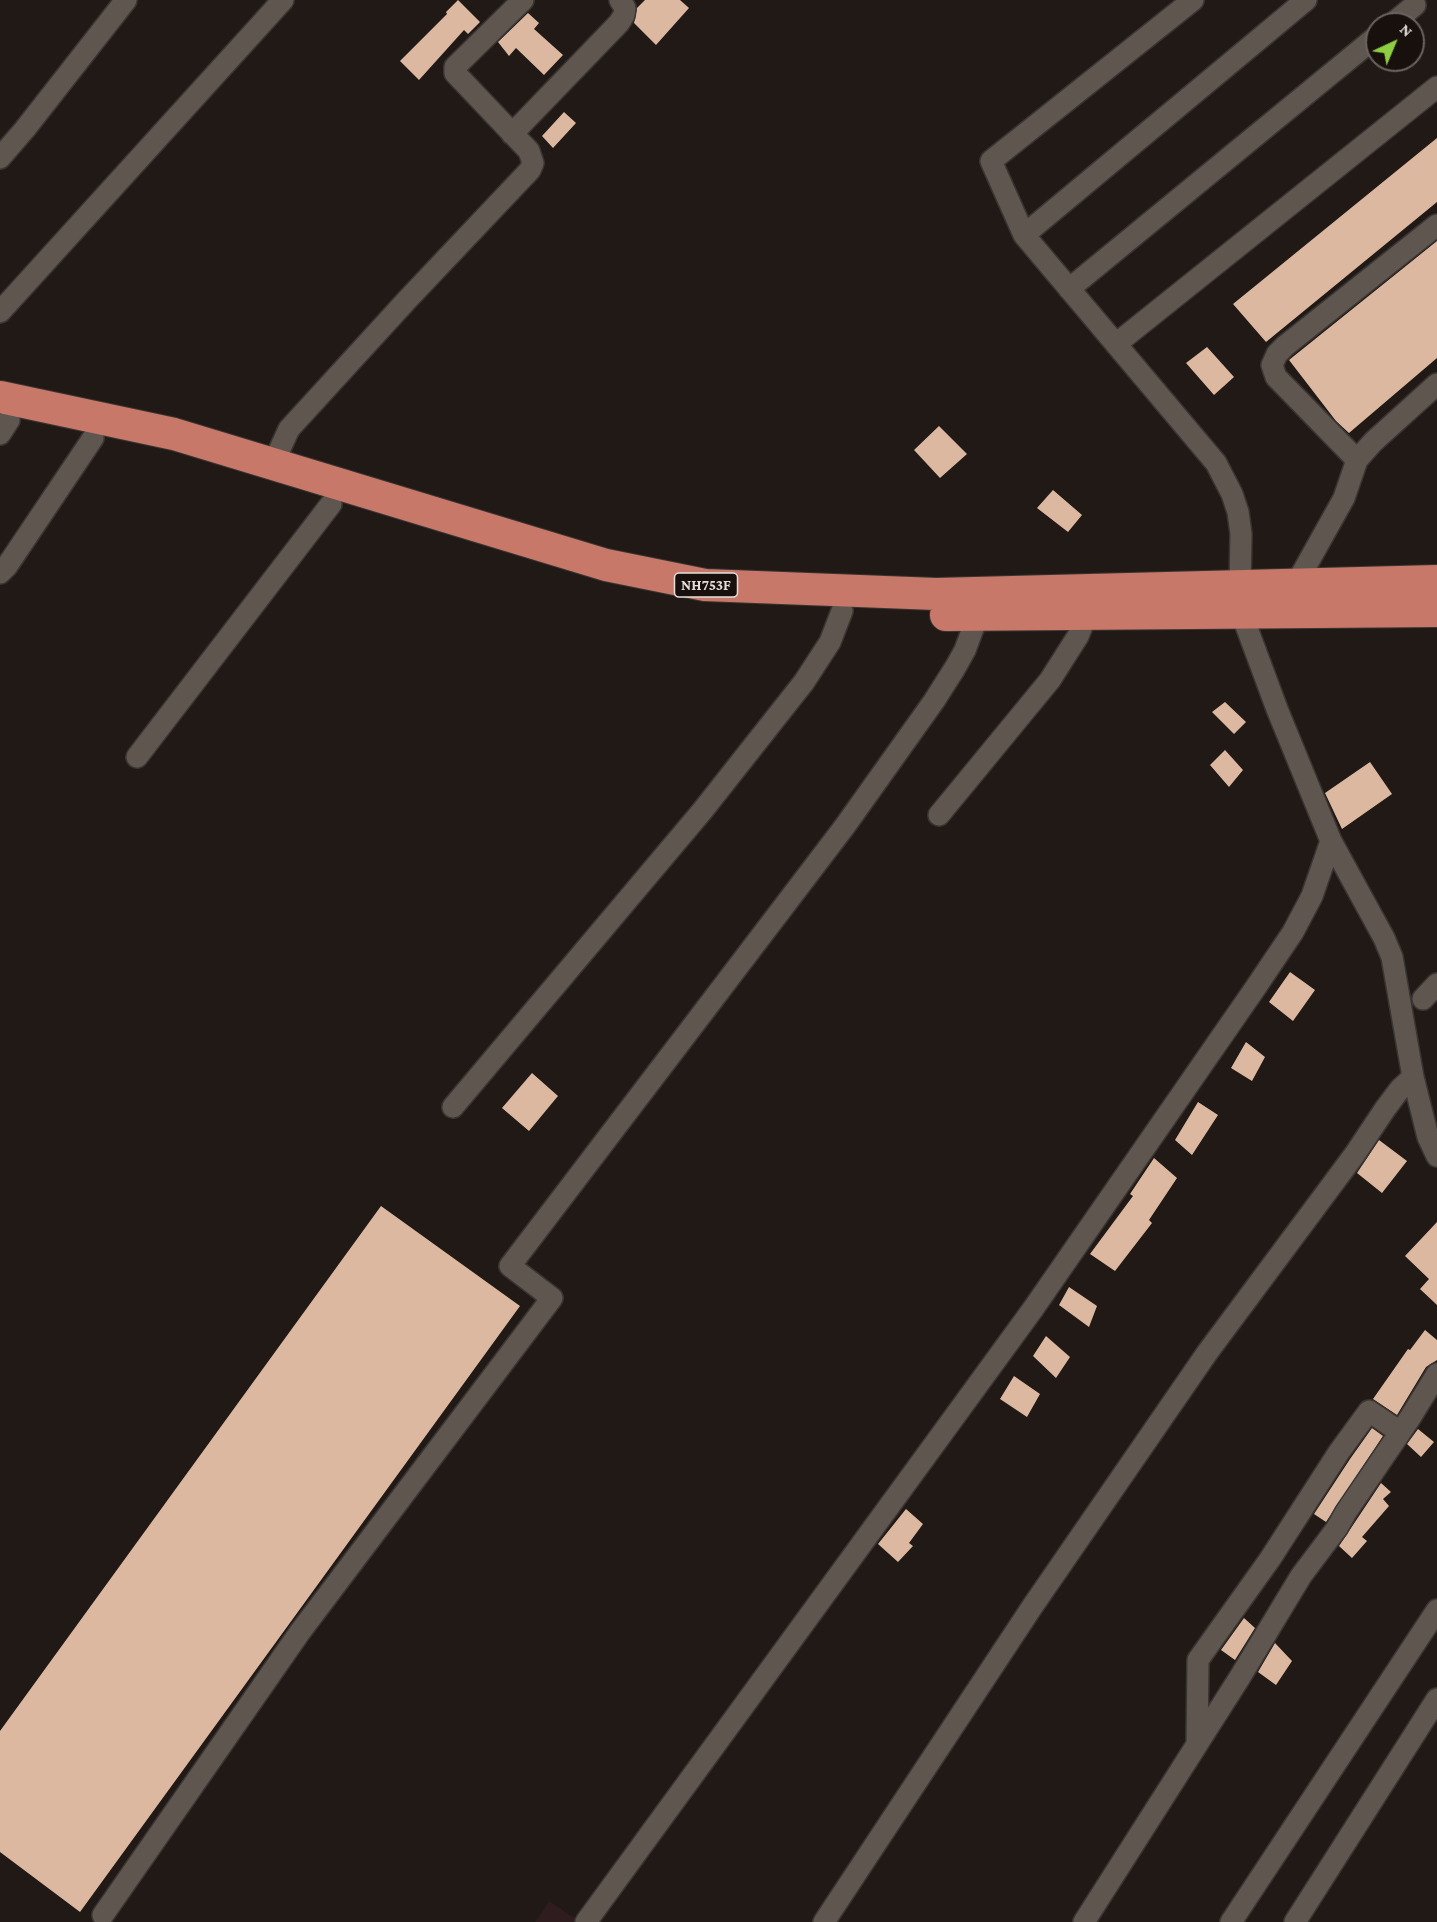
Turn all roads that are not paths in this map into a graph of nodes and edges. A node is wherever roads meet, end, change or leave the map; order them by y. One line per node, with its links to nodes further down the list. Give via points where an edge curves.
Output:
1 (126, 0): 12 (street)
2 (283, 0): 16 (street)
3 (523, 0): 11 (street, via 455,67 459,80)
4 (620, 0): 11 (street, via 625,8 619,23)
5 (1193, 0): 14 (street, via 991,161)
6 (1306, 0): 14 (street)
7 (1415, 5): 8 (street)
8 (1407, 12)
9 (1365, 46): 15 (street)
10 (1437, 87): 17 (street)
11 (512, 134): 22 (street, via 532,157 531,170 289,429)
12 (0, 158)
13 (1437, 225): 21 (street, via 1285,346 1272,365 1276,377)
14 (1024, 235): 15 (street)
15 (1069, 289): 17 (street)
16 (0, 312)
17 (1116, 344): 27 (street, via 1216,463 1232,494 1241,534)
18 (1437, 384): 21 (street)
19 (2, 417): 20 (highway, NH753F); 22 (highway, NH753F, via 174,434)
20 (93, 438): 23 (highway, NH753F, via 170,454); 24 (street)
21 (1357, 460): 26 (street, via 1344,498)
22 (273, 464): 27 (highway, NH753F, via 606,565 705,585)
23 (331, 504): 29 (highway, NH753F, via 601,585 702,605); 32 (street)
24 (0, 573)
25 (1437, 581): 26 (highway, NH753F)
26 (1296, 584): 27 (highway, NH753F)
27 (1240, 599): 28 (highway, NH753F); 30 (highway, NH753F); 34 (street, via 1277,709)
28 (1437, 610)
29 (842, 611): 31 (highway, NH753F); 36 (street, via 830,642 804,682 703,810)
30 (1087, 614): 31 (highway, NH753F); 33 (street, via 1050,680)
31 (978, 615): 43 (street, via 955,668 852,817 510,1266 552,1298 300,1632)
32 (137, 757)
33 (939, 815)
34 (1331, 841): 35 (street, via 1392,957); 44 (street, via 1312,896 1250,997 1033,1309)
35 (1413, 1077): 37 (street, via 1428,1137); 45 (street, via 1384,1109 1348,1164 1207,1353 1025,1617)
36 (453, 1107)
37 (1437, 1156)
38 (1437, 1374): 39 (street)
39 (1400, 1432): 42 (street, via 1301,1576); 42 (street, via 1369,1410 1198,1660)
40 (1437, 1610): 47 (street)
41 (1437, 1699): 48 (street)
42 (1197, 1745): 46 (street)
43 (103, 1915)
44 (586, 1922)
45 (824, 1922)
46 (1084, 1922)
47 (1231, 1922)
48 (1295, 1922)

